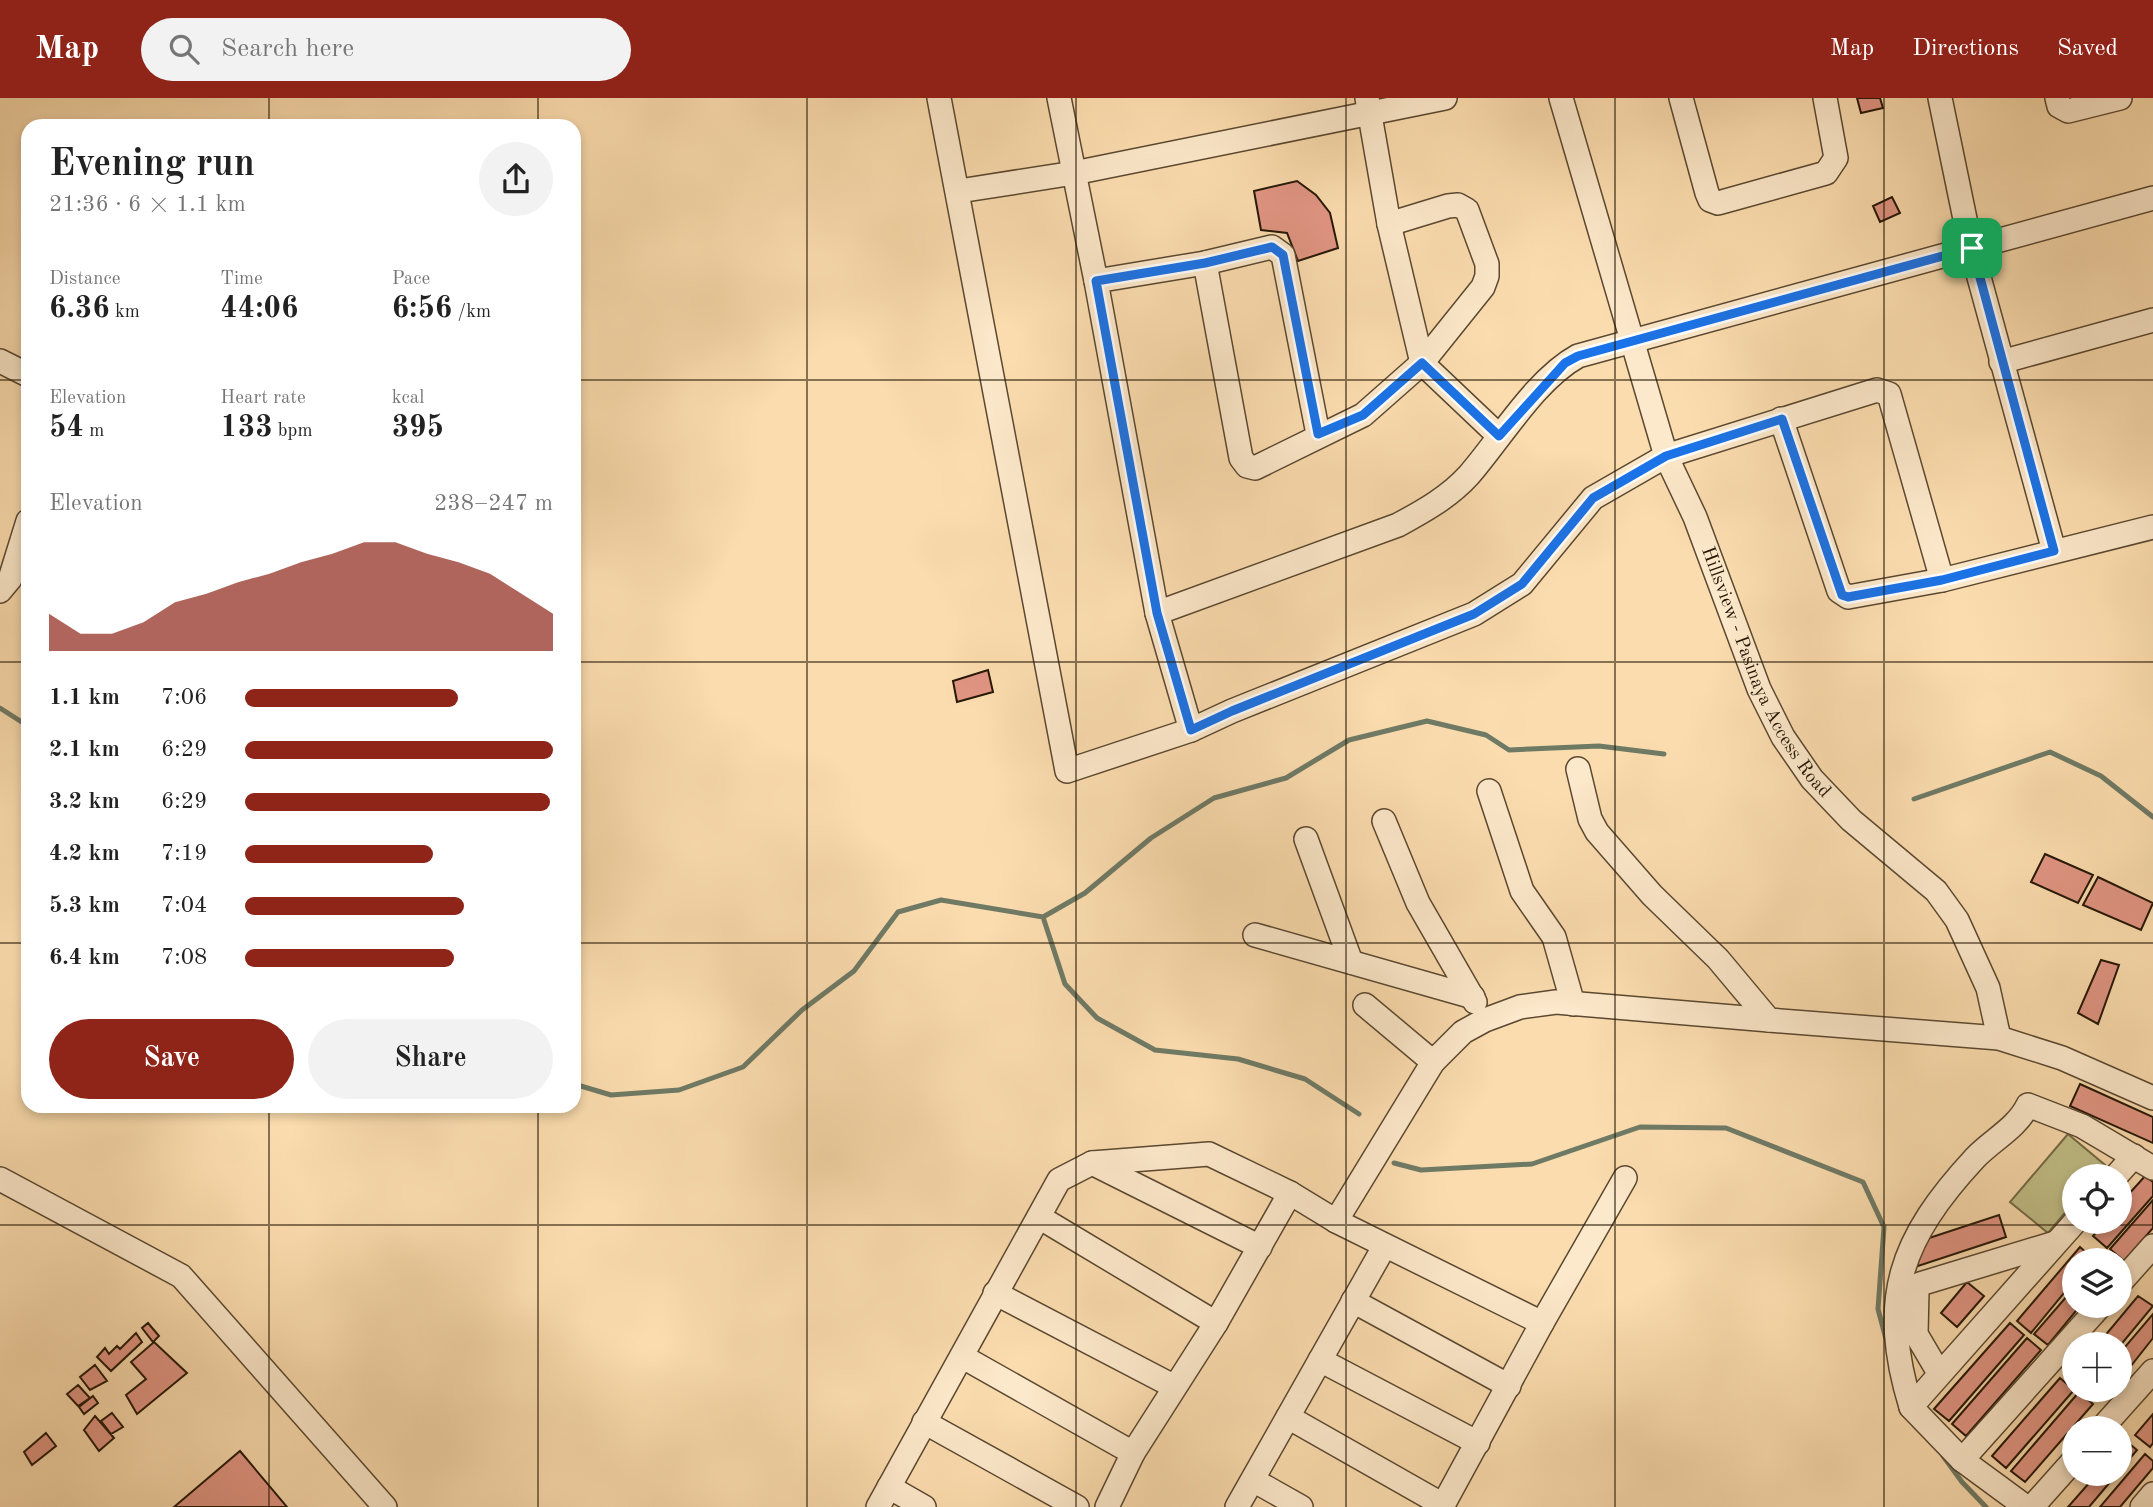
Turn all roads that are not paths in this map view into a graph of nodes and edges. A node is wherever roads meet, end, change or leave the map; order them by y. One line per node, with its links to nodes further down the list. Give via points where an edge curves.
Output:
1 (939, 98): 12 (street)
2 (1059, 98): 11 (street)
3 (1445, 98): 10 (street)
4 (1561, 98): 19 (street, Hillsview - Pasinaya Access Road)
5 (1681, 98): 6 (street, via 1706,193 1718,203 1826,173 1836,158)
6 (1825, 98)
7 (1940, 98): 15 (street)
8 (2057, 98): 9 (street, via 2059,106 2068,111)
9 (2120, 98)
10 (1368, 105): 11 (street); 14 (street)
11 (1074, 173): 12 (street); 17 (street)
12 (958, 191): 34 (street, via 1067,771)
13 (2153, 198): 15 (street)
14 (1389, 224): 22 (street); 22 (street, via 1458,205 1472,220 1487,264 1483,287)
15 (1972, 248): 19 (street); 21 (street)
16 (1205, 263): 17 (street); 25 (street, via 1272,247 1283,255); 25 (street, via 1241,458 1255,468)
17 (1096, 281): 33 (street)
18 (2153, 320): 21 (street)
19 (1630, 343): 26 (street, via 1565,363); 27 (street, Hillsview - Pasinaya Access Road)
20 (0, 361): 23 (street)
21 (2001, 362): 30 (street)
22 (1422, 363): 25 (street, via 1363,415); 26 (street)
23 (21, 372)
24 (1782, 419): 27 (street); 31 (street, via 1842,595); 31 (street, via 1877,390 1889,394)
25 (1318, 434)
26 (1499, 436): 33 (street, via 1452,491 1410,519)
27 (1666, 456): 34 (street, via 1593,498 1522,584 1474,614); 46 (street, Hillsview - Pasinaya Access Road, via 1695,517 1759,689 1783,737 1812,779 1851,820 1925,881 1957,920 1979,966)
28 (2153, 527): 30 (street)
29 (21, 549): 32 (street, via 10,579)
30 (2054, 551): 31 (street)
31 (1942, 580)
32 (0, 591)
33 (1157, 613): 34 (street)
34 (1191, 730)
35 (1578, 769): 45 (street, via 1597,832 1652,895 1718,959)
36 (1489, 791): 42 (street, via 1522,891 1554,937)
37 (1384, 821): 41 (street, via 1418,903)
38 (1306, 839): 40 (street)
39 (1255, 935): 40 (street)
40 (1351, 962): 41 (street)
41 (1473, 997): 44 (street)
42 (1573, 1003): 44 (street, via 1537,1003); 45 (street)
43 (1365, 1004): 47 (street)
44 (1485, 1020): 47 (street, via 1463,1032)
45 (1769, 1020): 46 (street)
46 (1999, 1038): 48 (street, via 2062,1058)
47 (1433, 1062): 55 (street)
48 (2153, 1098)
49 (2143, 1162): 73 (street, via 2082,1126 2028,1105 2015,1123 1984,1148 1911,1242 1902,1273 1896,1314 1903,1380)
50 (1092, 1163): 53 (street, via 1209,1154); 54 (street, via 1059,1180); 58 (street)
51 (1625, 1178): 66 (street)
52 (0, 1179): 85 (street, via 181,1276)
53 (1290, 1194): 55 (street); 58 (street)
54 (1039, 1217): 62 (street); 65 (street)
55 (1336, 1221): 59 (street)
56 (2064, 1234): 57 (street)
57 (2055, 1243): 70 (street); 70 (street, via 1920,1284 1916,1334)
58 (1260, 1247): 65 (street)
59 (1384, 1247): 63 (street); 66 (street)
60 (2153, 1247): 61 (street)
61 (2132, 1270)
62 (995, 1293): 67 (street); 71 (street)
63 (1353, 1301): 68 (street); 72 (street)
64 (2089, 1318): 79 (street)
65 (1216, 1323): 71 (street)
66 (1542, 1323): 72 (street)
67 (963, 1357): 76 (street); 78 (street)
68 (1320, 1360): 75 (street); 77 (street)
69 (2153, 1371): 74 (street)
70 (1939, 1373): 73 (street)
71 (1173, 1386): 78 (street)
72 (1510, 1386): 77 (street)
73 (1912, 1407): 79 (street)
74 (2113, 1416)
75 (1288, 1417): 81 (street); 84 (street)
76 (924, 1422): 83 (street); 87 (street)
77 (1478, 1443): 84 (street)
78 (1133, 1453): 88 (street)
79 (1962, 1460): 91 (street)
80 (2062, 1473): 92 (street)
81 (1253, 1480): 89 (street); 90 (street)
82 (2153, 1494): 93 (street)
83 (884, 1497): 86 (street)
84 (1443, 1506)
85 (385, 1507)
86 (924, 1507)
87 (1077, 1507)
88 (1107, 1507)
89 (1237, 1507)
90 (1301, 1507)
91 (2026, 1507)
92 (2032, 1507)
93 (2141, 1507)

